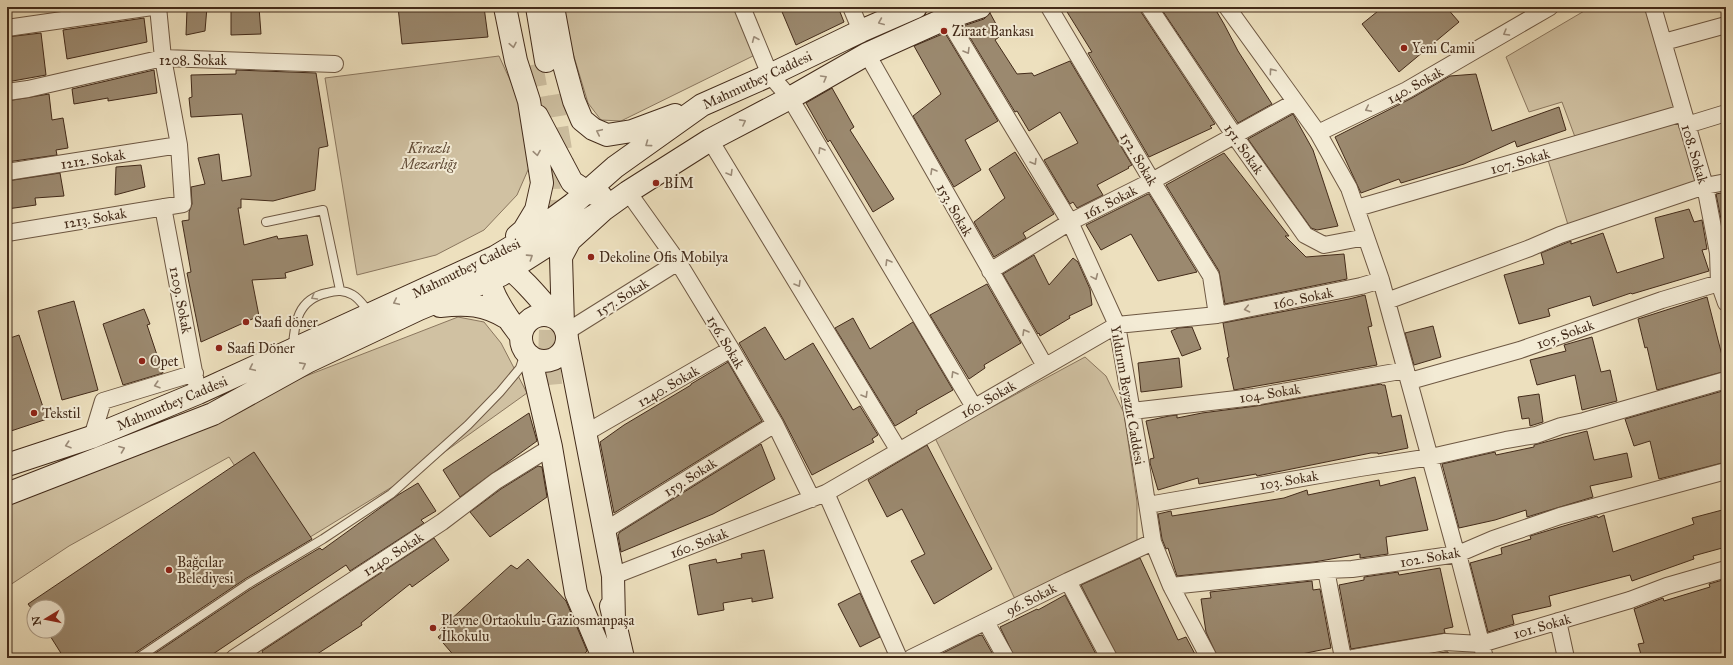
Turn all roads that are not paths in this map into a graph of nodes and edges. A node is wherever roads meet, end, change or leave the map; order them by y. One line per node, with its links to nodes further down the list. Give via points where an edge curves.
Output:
1 (152, 7): 18 (street)
2 (158, 7): 22 (street)
3 (505, 7): 27 (main road, one-way to 27, via 516,61)
4 (521, 7): 5 (main road, via 539,63)
5 (537, 7)
6 (552, 7): 29 (main road, one-way to 6, via 632,131 607,135 593,129 582,120 574,101)
7 (742, 7): 24 (street, one-way to 7)
8 (851, 7): 19 (street)
9 (916, 7): 19 (main road, Mahmutbey Caddesi, one-way to 19)
10 (980, 7): 16 (main road, Mahmutbey Caddesi)
11 (1049, 7): 37 (street, 152. Sokak)
12 (1149, 7): 33 (street, 151. Sokak)
13 (1227, 7): 28 (street, one-way to 13)
14 (1653, 7): 20 (street, 108. Sokak)
15 (1542, 9): 32 (street, 140. Sokak, one-way to 32, via 1407,90)
16 (947, 18): 21 (main road, Mahmutbey Caddesi); 46 (street, Yıldırım Beyazıt Caddesi, one-way to 46)
17 (1726, 25): 20 (street)
18 (7, 28)
19 (861, 31): 24 (main road, Mahmutbey Caddesi)
20 (1664, 42): 31 (street, 108. Sokak)
21 (867, 54): 26 (main road, Mahmutbey Caddesi, one-way to 21); 52 (street, 153. Sokak, one-way to 21)
22 (163, 58): 23 (street, 1208. Sokak); 25 (street, 1208. Sokak); 35 (street)
23 (335, 64)
24 (770, 75): 26 (street); 29 (main road, Mahmutbey Caddesi)
25 (7, 92)
26 (790, 98): 34 (main road, Mahmutbey Caddesi, one-way to 26); 72 (street, one-way to 26)
27 (529, 100): 40 (main road, via 572,182); 51 (main road, one-way to 51, via 542,183 536,210)
28 (1295, 102): 32 (street); 33 (street, 161. Sokak)
29 (702, 105): 40 (main road, Mahmutbey Caddesi, one-way to 40, via 615,167)
30 (1726, 113): 31 (street, 107. Sokak)
31 (1685, 119): 39 (street, 108. Sokak); 43 (street, 107. Sokak)
32 (1318, 133): 43 (street, via 1349,188)
33 (1234, 135): 37 (street, 161. Sokak); 48 (street, 151. Sokak, via 1305,236 1324,245)
34 (710, 140): 41 (main road, Mahmutbey Caddesi); 78 (street, one-way to 78)
35 (179, 145): 36 (street, 1212. Sokak); 42 (street, 1213. Sokak, via 183,204)
36 (7, 172)
37 (1152, 181): 46 (street, 161. Sokak); 61 (street, 152. Sokak, via 1210,276)
38 (1726, 182): 39 (street)
39 (1705, 186): 49 (street, 108. Sokak); 57 (street, via 1560,235)
40 (587, 192): 41 (main road, via 600,196); 51 (main road, Mahmutbey Caddesi, via 528,237)
41 (628, 192): 44 (main road, Mahmutbey Caddesi); 50 (street, 156. Sokak)
42 (163, 207): 47 (street, 1213. Sokak); 71 (street, 1209. Sokak)
43 (1356, 208): 48 (street)
44 (603, 210): 51 (main road, Mahmutbey Caddesi, one-way to 44); 64 (main road, via 570,240 561,257)
45 (266, 222): 56 (lane, via 323,210)
46 (1070, 222): 52 (street, 161. Sokak); 63 (street, Yıldırım Beyazıt Caddesi, one-way to 63)
47 (7, 233)
48 (1366, 237): 54 (street)
49 (1722, 256): 55 (street, 108. Sokak)
50 (678, 262): 64 (street, 157. Sokak); 66 (street, 156. Sokak)
51 (503, 263): 53 (main road, Mahmutbey Caddesi); 60 (main road, Mahmutbey Caddesi, one-way to 60); 64 (main road)
52 (990, 271): 68 (street, 153. Sokak, one-way to 52)
53 (490, 279): 59 (main road, Mahmutbey Caddesi); 62 (main road)
54 (1381, 280): 57 (street); 61 (street, 160. Sokak, one-way to 61)
55 (1719, 283): 58 (street, 108. Sokak); 69 (street, 105. Sokak, via 1520,350)
56 (340, 290): 60 (lane, via 354,296); 67 (lane, one-way to 67, via 321,294 305,303 294,328)
57 (1387, 301): 69 (street)
58 (1726, 303)
59 (419, 309): 62 (main road, via 462,304 495,310); 82 (main road, Mahmutbey Caddesi, one-way to 59, via 213,414 308,362)
60 (370, 314): 67 (main road, Mahmutbey Caddesi)
61 (1217, 315): 63 (street, 160. Sokak)
62 (507, 318): 65 (main road)
63 (1117, 325): 68 (street, 160. Sokak); 73 (street, Yıldırım Beyazıt Caddesi)
64 (563, 329): 65 (main road, via 562,352 550,360 543,361); 65 (main road, via 550,316 534,317 528,322); 75 (main road)
65 (526, 347): 77 (main road); 100 (lane, via 520,368 500,392 468,425 390,494 323,539 248,584)
66 (731, 349): 74 (street, 156. Sokak); 75 (street, 1240. Sokak)
67 (293, 350): 71 (main road, Mahmutbey Caddesi, one-way to 71)
68 (1044, 366): 72 (street, 160. Sokak)
69 (1408, 375): 73 (street, 104. Sokak); 79 (street)
70 (1726, 380): 79 (street, 103. Sokak, via 1536,435)
71 (196, 383): 76 (main road, Mahmutbey Caddesi); 76 (street, one-way to 76, via 103,401)
72 (974, 407): 78 (street, 160. Sokak)
73 (1132, 411): 84 (street, Yıldırım Beyazıt Caddesi)
74 (775, 424): 83 (street, 156. Sokak); 85 (street, 159. Sokak)
75 (584, 434): 85 (main road)
76 (92, 437): 80 (main road, Mahmutbey Caddesi, one-way to 80)
77 (551, 447): 98 (main road, via 576,593); 101 (street, 1240. Sokak, via 496,480 442,522)
78 (899, 451): 83 (street, 160. Sokak)
79 (1431, 457): 84 (street, 103. Sokak); 87 (street)
80 (7, 464)
81 (1726, 471): 87 (street, 102. Sokak, via 1560,516)
82 (7, 494)
83 (819, 496): 90 (street, 160. Sokak); 103 (street, 156. Sokak)
84 (1148, 505): 86 (street, Yıldırım Beyazıt Caddesi)
85 (604, 531): 90 (main road)
86 (1152, 542): 91 (street, 96. Sokak); 92 (street, Yıldırım Beyazıt Caddesi)
87 (1458, 554): 89 (street, 102. Sokak, via 1352,569); 96 (street)
88 (1726, 568): 94 (street, 101. Sokak)
89 (1326, 570): 92 (street, 102. Sokak); 108 (street)
90 (613, 576): 93 (main road)
91 (1068, 581): 95 (street, 96. Sokak); 106 (street)
92 (1171, 586): 107 (street, Yıldırım Beyazıt Caddesi)
93 (614, 621): 98 (main road, via 560,392); 102 (main road)
94 (1558, 621): 96 (street, 101. Sokak); 110 (street)
95 (986, 622): 104 (street, 96. Sokak); 105 (street)
96 (1483, 651): 109 (street, 101. Sokak, via 1446,642)
97 (7, 655): 99 (lane)
98 (600, 655)
99 (9, 658)
100 (138, 658)
101 (234, 658)
102 (622, 658)
103 (899, 658)
104 (911, 658)
105 (1006, 658)
106 (1109, 658)
107 (1209, 658)
108 (1343, 658)
109 (1352, 658)
110 (1566, 658)

